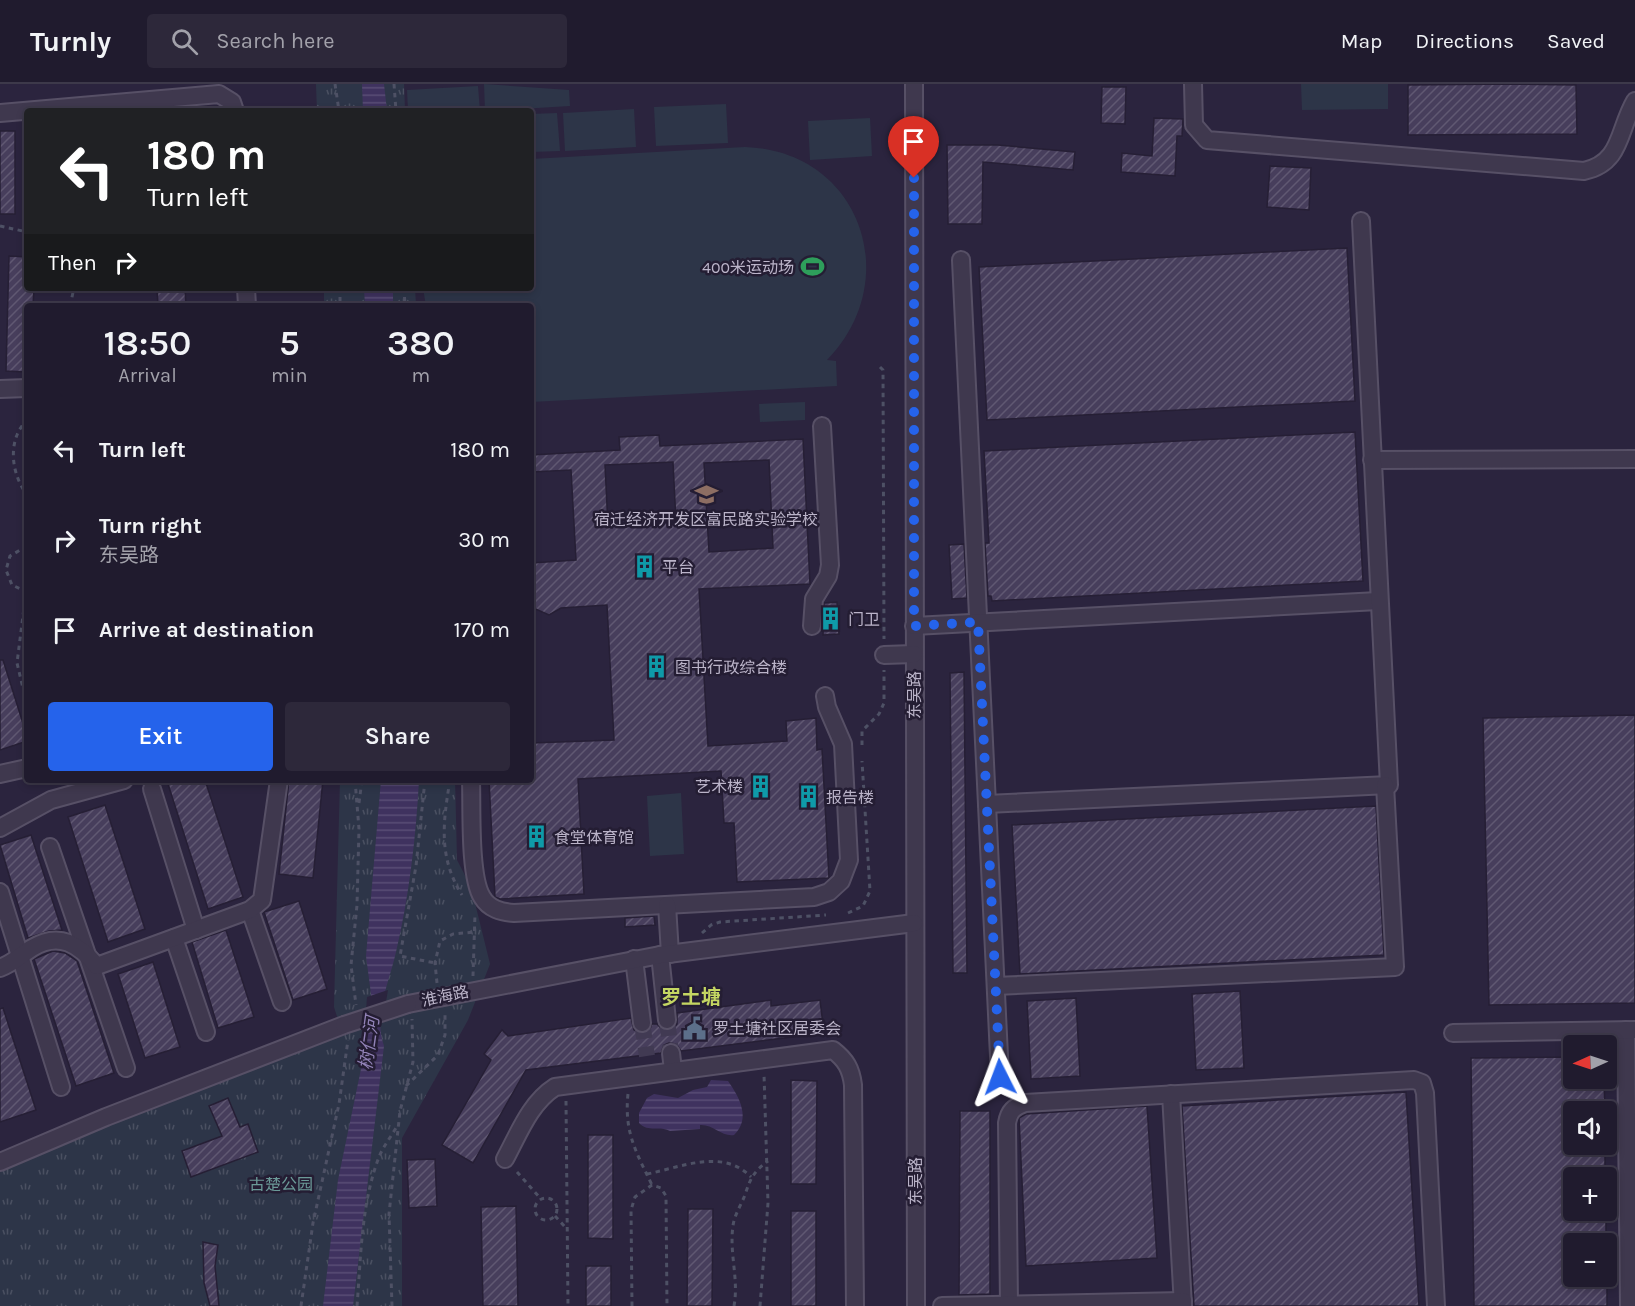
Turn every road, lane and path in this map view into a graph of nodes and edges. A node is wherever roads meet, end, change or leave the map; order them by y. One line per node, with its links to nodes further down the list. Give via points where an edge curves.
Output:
1 (335, 84): 8 (path)
2 (394, 84): 9 (path)
3 (914, 84): 32 (street, 东吴路)
4 (1193, 84): 5 (street, via 1194,125 1207,140 1584,171 1605,164 1611,156)
5 (1635, 101)
6 (58, 108): 7 (street, via 219,94 232,102)
7 (234, 108)
8 (339, 108)
9 (396, 108)
10 (24, 111): 11 (street)
11 (0, 113)
12 (1361, 221): 22 (street)
13 (0, 226): 14 (path)
14 (24, 231)
15 (961, 260): 30 (street)
16 (880, 367): 34 (path)
17 (24, 388): 18 (street)
18 (0, 389)
19 (24, 423): 23 (path, via 17,434 13,457 18,482)
20 (822, 426): 31 (street, via 830,565 814,599)
21 (1635, 459): 22 (street)
22 (1372, 460): 28 (street)
23 (24, 491)
24 (24, 548): 25 (path, via 10,556)
25 (6, 570): 26 (path); 27 (path, via 12,585)
26 (0, 572)
27 (24, 591)
28 (1378, 600): 30 (street); 45 (street, via 1389,785)
29 (24, 608): 35 (path, via 17,663)
30 (978, 622): 32 (street); 47 (street)
31 (812, 626)
32 (914, 626): 33 (street, 东吴路)
33 (914, 654): 34 (street); 56 (street, 东吴路)
34 (884, 655): 54 (path, via 884,703 861,737 870,891 863,906)
35 (24, 692)
36 (825, 696): 52 (street, via 843,744 849,860 841,881 829,892 814,897)
37 (24, 769): 38 (street)
38 (0, 774)
39 (113, 783): 49 (street, via 51,800)
40 (279, 783): 53 (street, via 262,900)
41 (356, 783): 48 (path)
42 (362, 783): 48 (path)
43 (425, 783): 65 (path, via 416,866 400,956)
44 (471, 783): 52 (street, via 475,878 483,898 494,909 514,913)
45 (1385, 785): 47 (street); 67 (street, via 1395,967)
46 (152, 789): 57 (street)
47 (987, 804): 67 (street)
48 (358, 810): 71 (path, via 357,905 351,965)
49 (0, 828)
50 (50, 847): 61 (street)
51 (0, 892): 63 (street)
52 (667, 905): 62 (street)
53 (250, 910): 57 (street); 69 (street)
54 (845, 914)
55 (834, 915): 60 (path, via 720,922 705,929)
56 (914, 923): 60 (street, 淮海路); 107 (street, 东吴路)
57 (196, 930): 59 (street)
58 (476, 932): 65 (path, via 446,936 437,946)
59 (174, 938): 61 (street, via 97,966); 76 (street)
60 (688, 952): 62 (street, 淮海路)
61 (87, 954): 63 (street, via 73,943 56,941 34,947); 79 (street)
62 (665, 955): 64 (street, 淮海路); 72 (street)
63 (20, 958): 66 (street); 83 (street)
64 (634, 959): 68 (street, 淮海路); 73 (street)
65 (435, 963): 68 (path)
66 (0, 968)
67 (996, 987): 81 (street)
68 (442, 996): 70 (street, 淮海路); 84 (path, via 443,1044 432,1063)
69 (282, 1002)
70 (409, 1003): 75 (street, 淮海路, bridge); 84 (path, via 414,1047)
71 (356, 1009)
72 (667, 1020)
73 (642, 1023)
74 (1630, 1030): 77 (street); 111 (street)
75 (346, 1031): 89 (street, 淮海路, via 106,1117); 98 (path, via 339,1104 313,1222)
76 (206, 1032)
77 (1453, 1033)
78 (765, 1058): 80 (street, via 648,1064); 88 (path); 106 (street, via 833,1050 844,1058 851,1071)
79 (126, 1068)
80 (630, 1075): 82 (street); 90 (path, via 626,1109 629,1137)
81 (1000, 1077)
82 (566, 1084): 87 (street, via 543,1095); 95 (path)
83 (61, 1087)
84 (405, 1088): 86 (path)
85 (1171, 1094): 96 (street); 97 (street, via 1025,1103 1009,1113); 110 (street, via 1414,1080 1422,1083)
86 (398, 1125): 99 (path, via 379,1156 370,1189); 100 (path, via 388,1214)
87 (505, 1159): 93 (path)
88 (768, 1161): 91 (path); 105 (path)
89 (0, 1162)
90 (647, 1174): 91 (path, via 720,1160 743,1168); 92 (path)
91 (751, 1177): 104 (path, via 733,1223)
92 (652, 1185): 102 (path, via 635,1197 631,1210); 103 (path, via 661,1188 666,1196)
93 (541, 1199): 94 (path, via 555,1202); 94 (path, via 536,1208 539,1217 549,1220)
94 (555, 1216): 95 (path)
95 (567, 1229): 101 (path)
96 (1183, 1304): 97 (street)
97 (1009, 1305): 109 (street)
98 (301, 1306)
99 (357, 1306)
100 (392, 1306)
101 (568, 1306)
102 (632, 1306)
103 (667, 1306)
104 (734, 1306)
105 (760, 1306)
106 (855, 1306)
107 (915, 1306)
108 (942, 1306): 109 (street)
109 (990, 1306)
110 (1436, 1306)
111 (1629, 1306)

